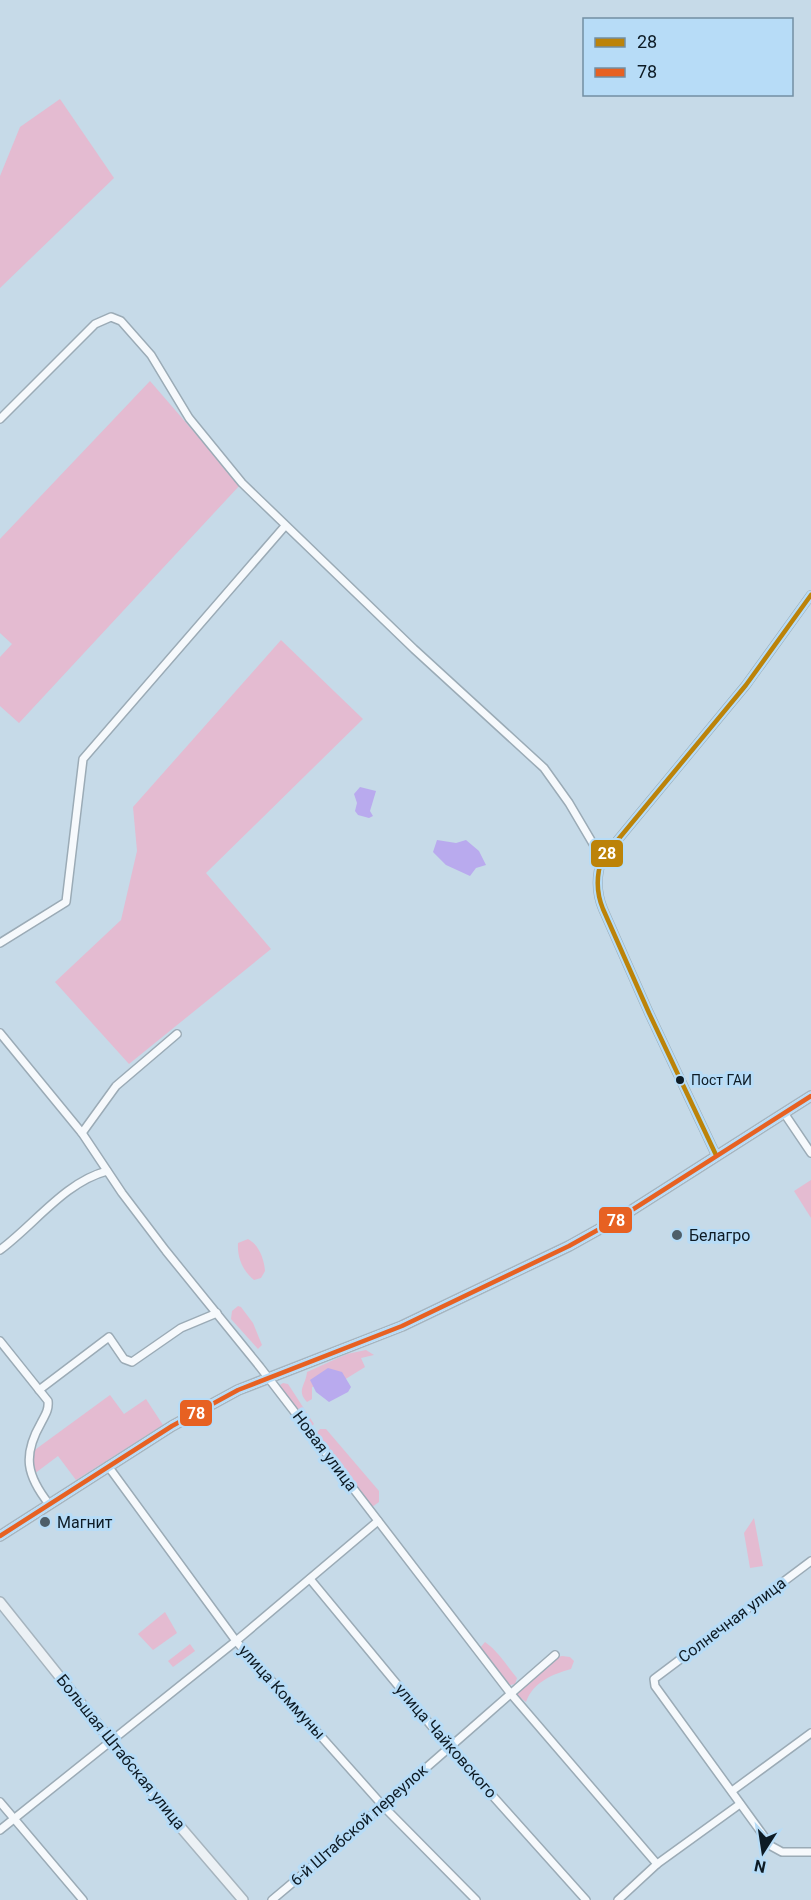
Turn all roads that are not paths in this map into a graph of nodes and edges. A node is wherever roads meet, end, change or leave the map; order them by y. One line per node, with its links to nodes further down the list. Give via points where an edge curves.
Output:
1 (0, 419): 2 (street, via 95,324 111,317 121,321 151,355 208,444)
2 (285, 526): 4 (street, via 544,768); 5 (street, via 83,759 66,902)
3 (811, 595): 4 (street, via 746,685)
4 (602, 859): 12 (street, via 597,880 601,904)
5 (0, 943)
6 (0, 1033): 10 (street, Новая улица)
7 (177, 1034): 10 (street, via 116,1086)
8 (811, 1096): 9 (main road)
9 (784, 1113): 11 (street); 12 (main road)
10 (82, 1133): 13 (street, Новая улица)
11 (811, 1153)
12 (716, 1155): 17 (main road, via 621,1217 542,1260 369,1340)
13 (107, 1171): 14 (street, via 78,1183); 15 (street, Новая улица)
14 (0, 1250)
15 (217, 1313): 17 (street, Новая улица); 18 (street, via 181,1328 132,1362 124,1359 110,1337)
16 (0, 1341): 18 (street)
17 (268, 1376): 19 (main road, via 172,1426); 21 (street, Новая улица)
18 (39, 1390): 20 (street, via 49,1405 32,1443 30,1474)
19 (108, 1466): 20 (main road); 26 (street, улица Коммуны)
20 (49, 1504): 22 (main road)
21 (378, 1521): 24 (street); 28 (street, Новая улица)
22 (0, 1536)
23 (811, 1561): 32 (street, Солнечная улица, via 654,1679 655,1686)
24 (310, 1578): 26 (street); 31 (street, улица Чайковского)
25 (0, 1602): 30 (main road, Большая Штабская улица)
26 (236, 1641): 30 (street); 35 (street, улица Коммуны)
27 (555, 1655): 28 (street, 6-й Штабской переулок)
28 (511, 1694): 31 (street, 6-й Штабской переулок); 39 (street, Новая улица)
29 (811, 1733): 32 (street)
30 (111, 1740): 36 (street); 41 (main road, Большая Штабская улица)
31 (448, 1746): 35 (street, 6-й Штабской переулок); 44 (street, улица Чайковского)
32 (732, 1791): 34 (street)
33 (0, 1802): 36 (street)
34 (740, 1804): 38 (street, via 777,1850); 39 (street)
35 (384, 1807): 42 (street, 6-й Штабской переулок); 43 (street, улица Коммуны)
36 (14, 1819): 37 (street); 40 (street)
37 (0, 1830)
38 (811, 1852)
39 (657, 1864): 45 (street)
40 (83, 1900)
41 (243, 1900)
42 (272, 1900)
43 (476, 1900)
44 (586, 1900)
45 (618, 1900)

